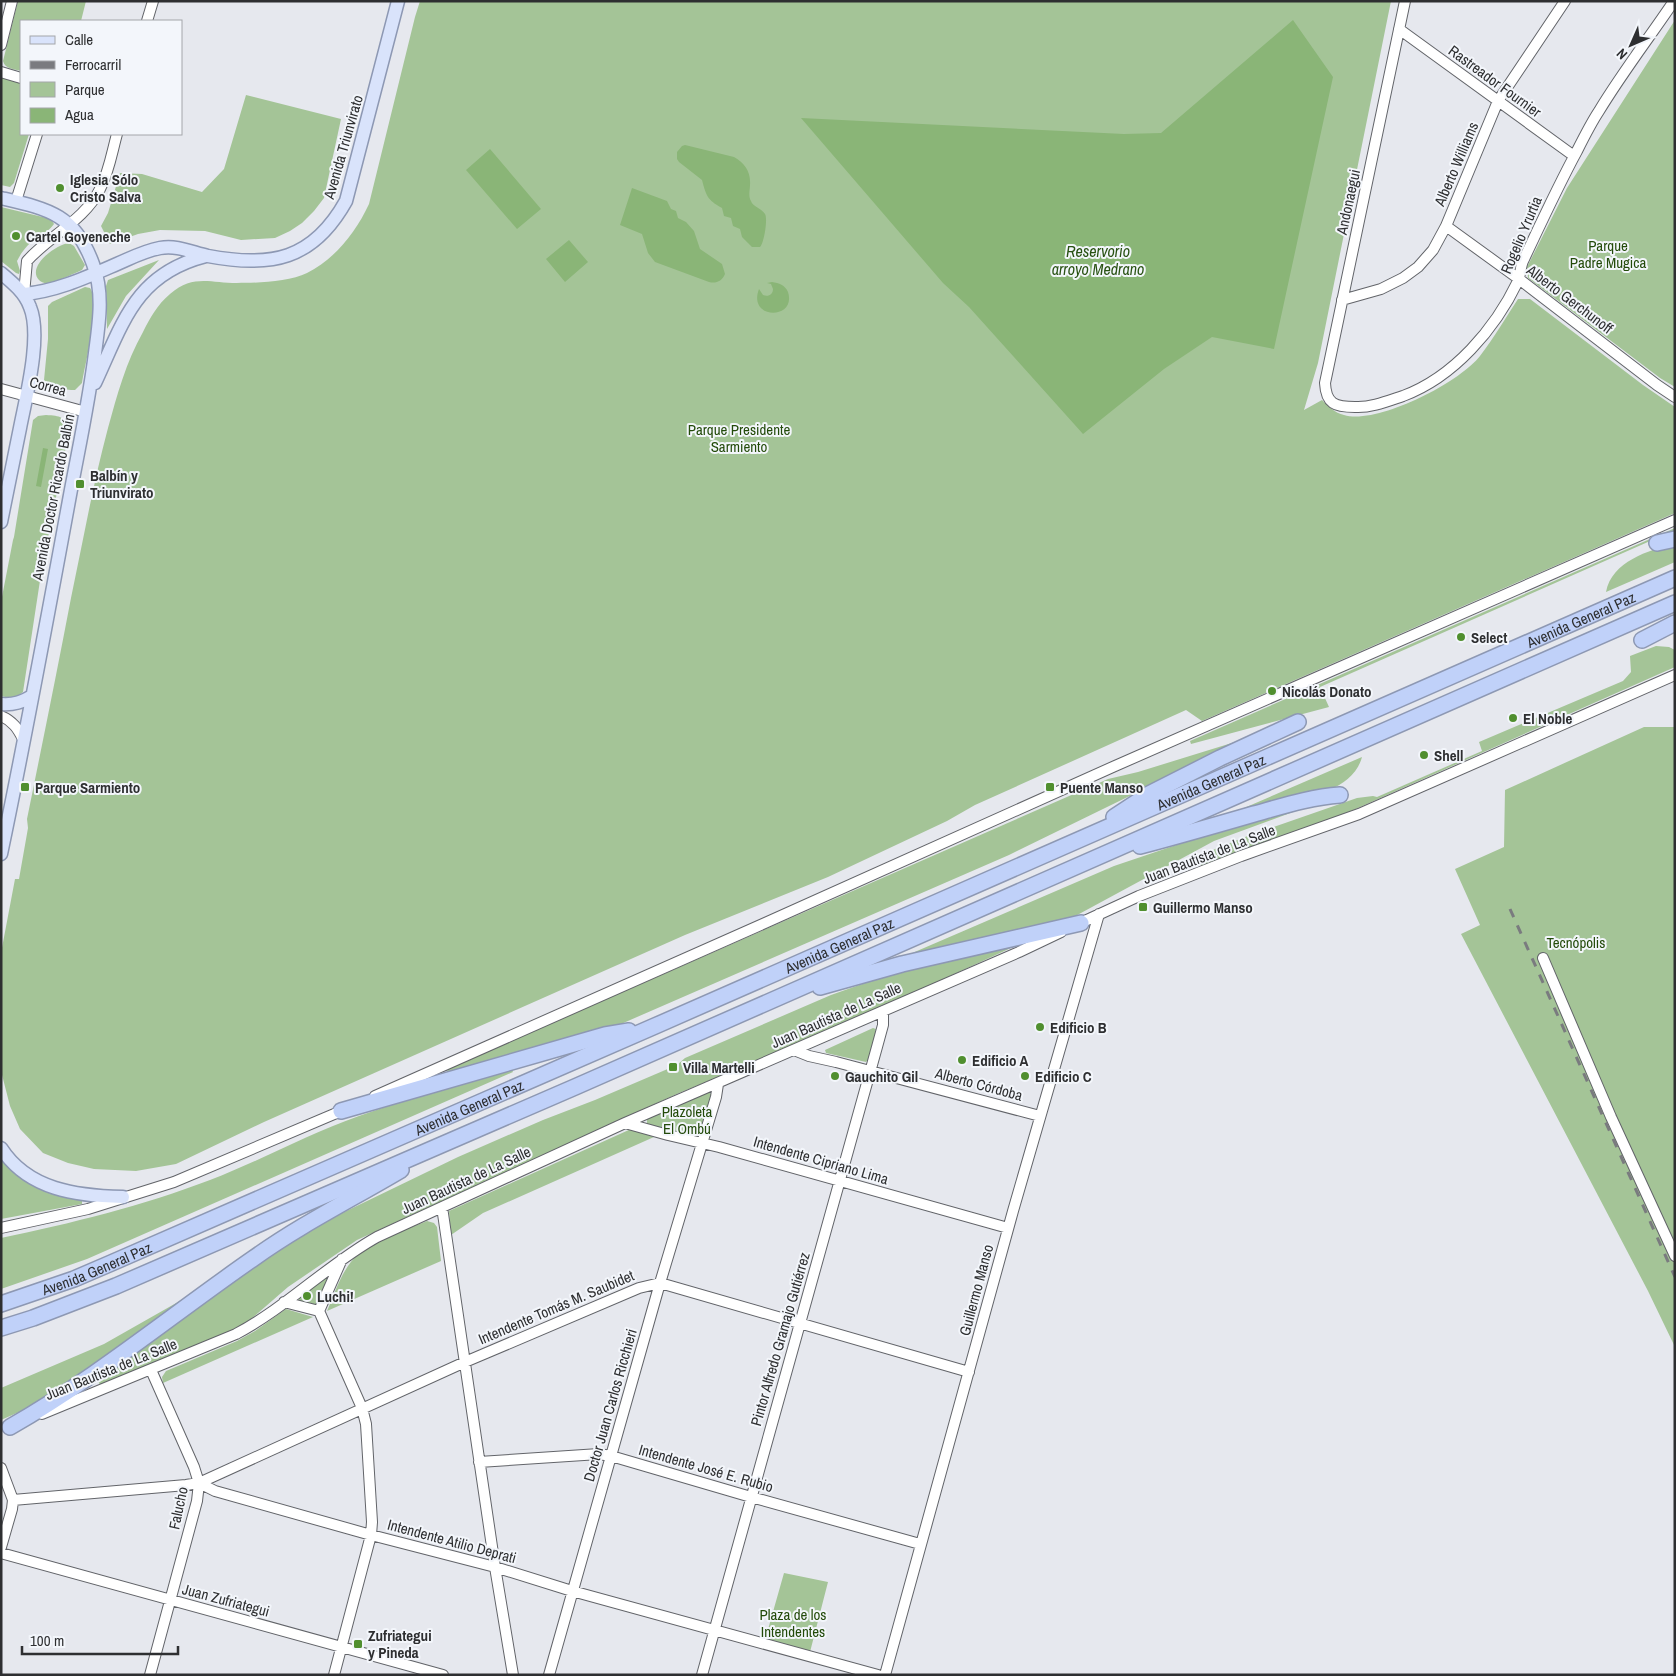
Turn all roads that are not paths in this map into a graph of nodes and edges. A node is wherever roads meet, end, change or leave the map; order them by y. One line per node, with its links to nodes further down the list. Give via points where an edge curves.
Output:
1 (12, 1): 7 (street)
2 (153, 1): 8 (street)
3 (398, 1): 21 (main road, Avenida Triunvirato, via 352,183 336,219 307,246 289,256 245,261)
4 (1405, 1): 9 (street, Andonaegui)
5 (1565, 1): 13 (street, Alberto Williams)
6 (1674, 1): 16 (street, Rogelio Yrurtia, via 1598,111)
7 (4, 19): 10 (street)
8 (147, 20)
9 (1399, 29): 13 (street, Rastreador Fournier); 26 (street, Andonaegui)
10 (1, 45)
11 (1, 72): 12 (street)
12 (20, 78)
13 (1498, 101): 16 (street, Rastreador Fournier); 20 (street, Alberto Williams)
14 (36, 135): 18 (street)
15 (117, 135): 19 (street, via 101,188)
16 (1574, 156): 24 (street, Rogelio Yrurtia, via 1521,266)
17 (1, 198): 18 (main road, Avenida Doctor Ricardo Balbín)
18 (16, 201): 19 (main road, Avenida Doctor Ricardo Balbín, via 50,211)
19 (69, 224): 23 (main road, Avenida Doctor Ricardo Balbín, via 88,252); 25 (street, via 27,261)
20 (1446, 226): 24 (street, Alberto Gerchunoff); 26 (street, Alberto Williams, via 1418,268 1381,290)
21 (207, 256): 23 (main road, Avenida Triunvirato, via 178,247 161,248 141,253); 28 (main road, Avenida Triunvirato, via 166,271 137,299)
22 (1, 273): 25 (main road)
23 (96, 273): 25 (main road, Avenida Triunvirato, via 55,289); 28 (main road, Avenida Doctor Ricardo Balbín, via 100,303)
24 (1519, 279): 30 (street, Alberto Gerchunoff); 31 (street, Rogelio Yrurtia, via 1474,347 1420,390 1374,405 1356,408)
25 (24, 294): 29 (main road, via 31,308 34,327)
26 (1342, 300): 31 (street, Andonaegui, via 1325,383 1326,394)
27 (1, 389): 29 (street, Correa)
28 (90, 394): 32 (main road, Avenida Doctor Ricardo Balbín)
29 (26, 395): 32 (street, Correa); 34 (main road)
30 (1675, 397)
31 (1336, 405)
32 (86, 412): 42 (main road, Avenida Doctor Ricardo Balbín)
33 (1675, 520): 60 (street)
34 (1, 522)
35 (1675, 539): 36 (highway)
36 (1657, 543)
37 (1675, 578): 48 (highway, Avenida General Paz)
38 (1675, 602): 50 (highway, Avenida General Paz)
39 (1675, 623): 40 (highway)
40 (1642, 640)
41 (1675, 675): 51 (street, Juan Bautista de La Salle, via 1359,814 1241,856)
42 (32, 696): 43 (main road, via 11,705); 46 (main road, Avenida Doctor Ricardo Balbín)
43 (1, 704)
44 (1, 716): 46 (street, via 16,727)
45 (1298, 722): 48 (highway, via 1149,794)
46 (23, 739): 49 (main road, Avenida Doctor Ricardo Balbín)
47 (1340, 795): 50 (highway, via 1289,804)
48 (1084, 837): 56 (highway, Avenida General Paz)
49 (1, 854)
50 (1102, 855): 54 (highway, Avenida General Paz)
51 (1100, 914): 52 (street, Juan Bautista de La Salle); 61 (street, Guillermo Manso)
52 (1081, 923): 54 (highway, via 902,964); 55 (street, Juan Bautista de La Salle)
53 (1543, 958): 71 (street)
54 (764, 1003): 63 (highway, Avenida General Paz)
55 (883, 1011): 57 (street, Juan Bautista de La Salle); 58 (street, Pintor Alfredo Gramajo Gutiérrez, via 883,1025)
56 (656, 1026): 60 (highway, via 606,1035); 75 (highway, Avenida General Paz, via 74,1279)
57 (794, 1050): 58 (street, Alberto Córdoba); 59 (street, Juan Bautista de La Salle)
58 (870, 1070): 61 (street, Alberto Córdoba); 66 (street, Pintor Alfredo Gramajo Gutiérrez)
59 (718, 1084): 62 (street, Juan Bautista de La Salle); 64 (street, Doctor Juan Carlos Ricchieri)
60 (341, 1111): 67 (street, via 174,1182)
61 (1040, 1116): 70 (street, Guillermo Manso)
62 (625, 1123): 64 (street, Intendente Cipriano Lima); 68 (street, Juan Bautista de La Salle)
63 (464, 1134): 78 (highway, Avenida General Paz, via 116,1286); 83 (highway, via 269,1248 65,1394)
64 (701, 1143): 66 (street, Intendente Cipriano Lima); 73 (street, Doctor Juan Carlos Ricchieri)
65 (1, 1148): 67 (main road, via 17,1167 44,1184 84,1195)
66 (839, 1181): 70 (street, Intendente Cipriano Lima); 77 (street, Pintor Alfredo Gramajo Gutiérrez)
67 (123, 1197): 69 (street, via 88,1209)
68 (442, 1207): 72 (street, Juan Bautista de La Salle, via 377,1237); 79 (street)
69 (1, 1228)
70 (1008, 1228): 81 (street, Guillermo Manso)
71 (1675, 1256)
72 (342, 1258): 74 (street, Juan Bautista de La Salle); 76 (street)
73 (660, 1283): 77 (street); 79 (street, Intendente Tomás M. Saubidet, via 639,1288); 84 (street, Doctor Juan Carlos Ricchieri)
74 (284, 1302): 76 (street); 80 (street, Juan Bautista de La Salle, via 236,1334)
75 (1, 1304)
76 (319, 1311): 82 (street)
77 (801, 1323): 81 (street); 88 (street, Pintor Alfredo Gramajo Gutiérrez)
78 (1, 1328)
79 (465, 1362): 82 (street, Intendente Tomás M. Saubidet); 85 (street)
80 (150, 1370): 83 (street, Juan Bautista de La Salle); 87 (street, Falucho)
81 (969, 1372): 91 (street, Guillermo Manso)
82 (362, 1408): 87 (street, Intendente Tomás M. Saubidet); 90 (street, via 366,1424)
83 (6, 1428)
84 (611, 1456): 85 (street, Intendente José E. Rubio, via 599,1454); 88 (street, Intendente José E. Rubio); 95 (street, Doctor Juan Carlos Ricchieri)
85 (479, 1462): 94 (street)
86 (1, 1468): 89 (street)
87 (199, 1483): 89 (street, Intendente Atilio Deprati); 90 (street, Intendente Atilio Deprati, via 215,1491); 96 (street, Falucho)
88 (751, 1497): 91 (street, Intendente José E. Rubio); 97 (street, Pintor Alfredo Gramajo Gutiérrez)
89 (13, 1500): 92 (street)
90 (371, 1535): 94 (street, Intendente Atilio Deprati); 98 (street)
91 (920, 1544): 106 (street, Guillermo Manso)
92 (1, 1547)
93 (1, 1553): 96 (street, Juan Zufriategui)
94 (495, 1567): 95 (street, Intendente Atilio Deprati); 102 (street)
95 (572, 1591): 97 (street, Intendente Atilio Deprati); 103 (street, Doctor Juan Carlos Ricchieri)
96 (171, 1600): 98 (street, Juan Zufriategui); 99 (street, Falucho)
97 (715, 1629): 104 (street, Pintor Alfredo Gramajo Gutiérrez); 105 (street, Intendente Atilio Deprati)
98 (342, 1647): 100 (street); 101 (street, Juan Zufriategui)
99 (150, 1675)
100 (334, 1675)
101 (443, 1675)
102 (512, 1675)
103 (549, 1675)
104 (702, 1675)
105 (878, 1675)
106 (885, 1675)

